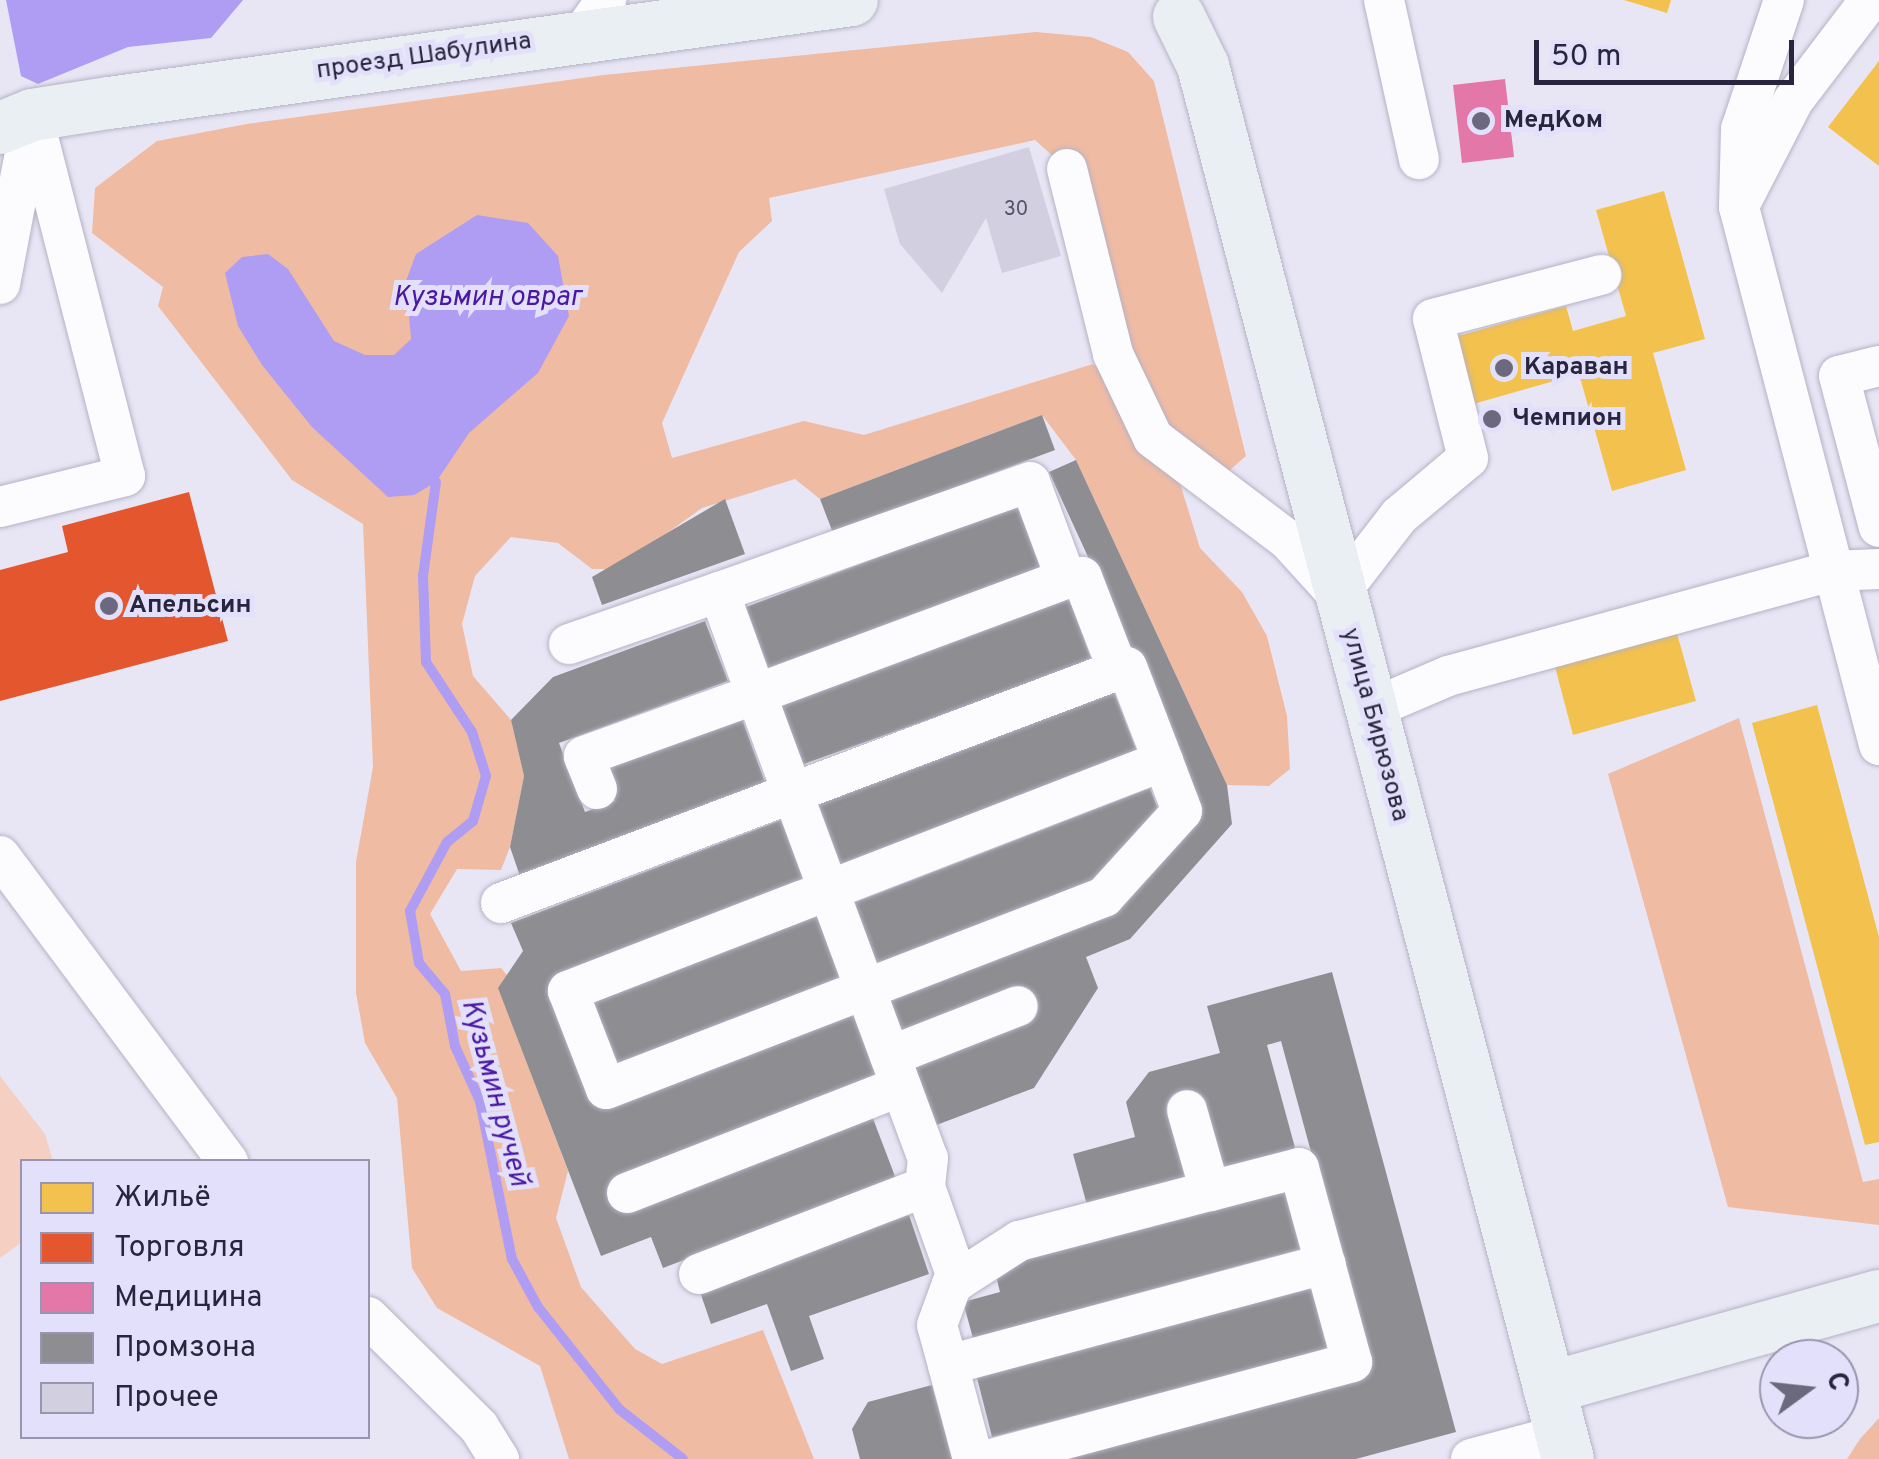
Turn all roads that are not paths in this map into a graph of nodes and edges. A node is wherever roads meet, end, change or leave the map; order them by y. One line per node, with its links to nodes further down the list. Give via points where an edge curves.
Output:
1 (852, 0): 5 (main road, проезд Шабулина)
2 (1384, 0): 9 (street)
3 (1784, 0): 11 (street, via 1740,129)
4 (1870, 0): 11 (street, via 1794,101)
5 (788, 3): 7 (main road, проезд Шабулина)
6 (1172, 6): 21 (main road, улица Бирюзова, via 1203,66)
7 (594, 17): 8 (main road, проезд Шабулина)
8 (16, 122): 13 (street); 15 (street, via 125,476)
9 (1419, 159)
10 (1067, 169): 21 (street, via 1113,354 1153,438 1289,541)
11 (1739, 207): 18 (street)
12 (1601, 275): 21 (street, via 1433,320 1468,458 1399,516)
13 (0, 284)
14 (1879, 366): 16 (street, via 1839,376)
15 (0, 507)
16 (1879, 527)
17 (1879, 570): 18 (street)
18 (1832, 572): 25 (street, via 1448,676); 26 (street)
19 (1066, 578): 20 (street, via 1030,482); 23 (street, via 1082,577); 24 (street)
20 (719, 592): 22 (street); 24 (street)
21 (1338, 595): 25 (main road, улица Бирюзова)
22 (570, 644)
23 (1118, 670): 27 (street, via 1127,667); 29 (street)
24 (756, 694): 28 (street, via 584,756); 29 (street)
25 (1371, 709): 47 (main road, улица Бирюзова)
26 (1879, 744)
27 (1163, 762): 31 (street); 33 (street, via 1182,811 1104,897)
28 (597, 789)
29 (793, 793): 31 (street); 32 (street)
30 (0, 856): 37 (street)
31 (829, 890): 33 (street); 33 (street, via 568,990 606,1089)
32 (501, 904)
33 (865, 989): 35 (street)
34 (1018, 1006): 35 (street)
35 (896, 1071): 38 (street, via 928,1158); 40 (street)
36 (1188, 1110): 39 (street)
37 (226, 1159)
38 (925, 1187): 42 (street); 43 (street)
39 (1210, 1190): 41 (street, via 1299,1168); 43 (street, via 1019,1240)
40 (627, 1192)
41 (1326, 1264): 46 (street); 50 (street, via 1352,1362)
42 (699, 1274)
43 (958, 1280): 46 (street, via 937,1325)
44 (1879, 1296): 47 (main road)
45 (370, 1319): 48 (street, via 479,1427)
46 (948, 1365): 49 (street)
47 (1559, 1427): 51 (street)
48 (498, 1459)
49 (973, 1459)
50 (992, 1459)
51 (1472, 1459)

